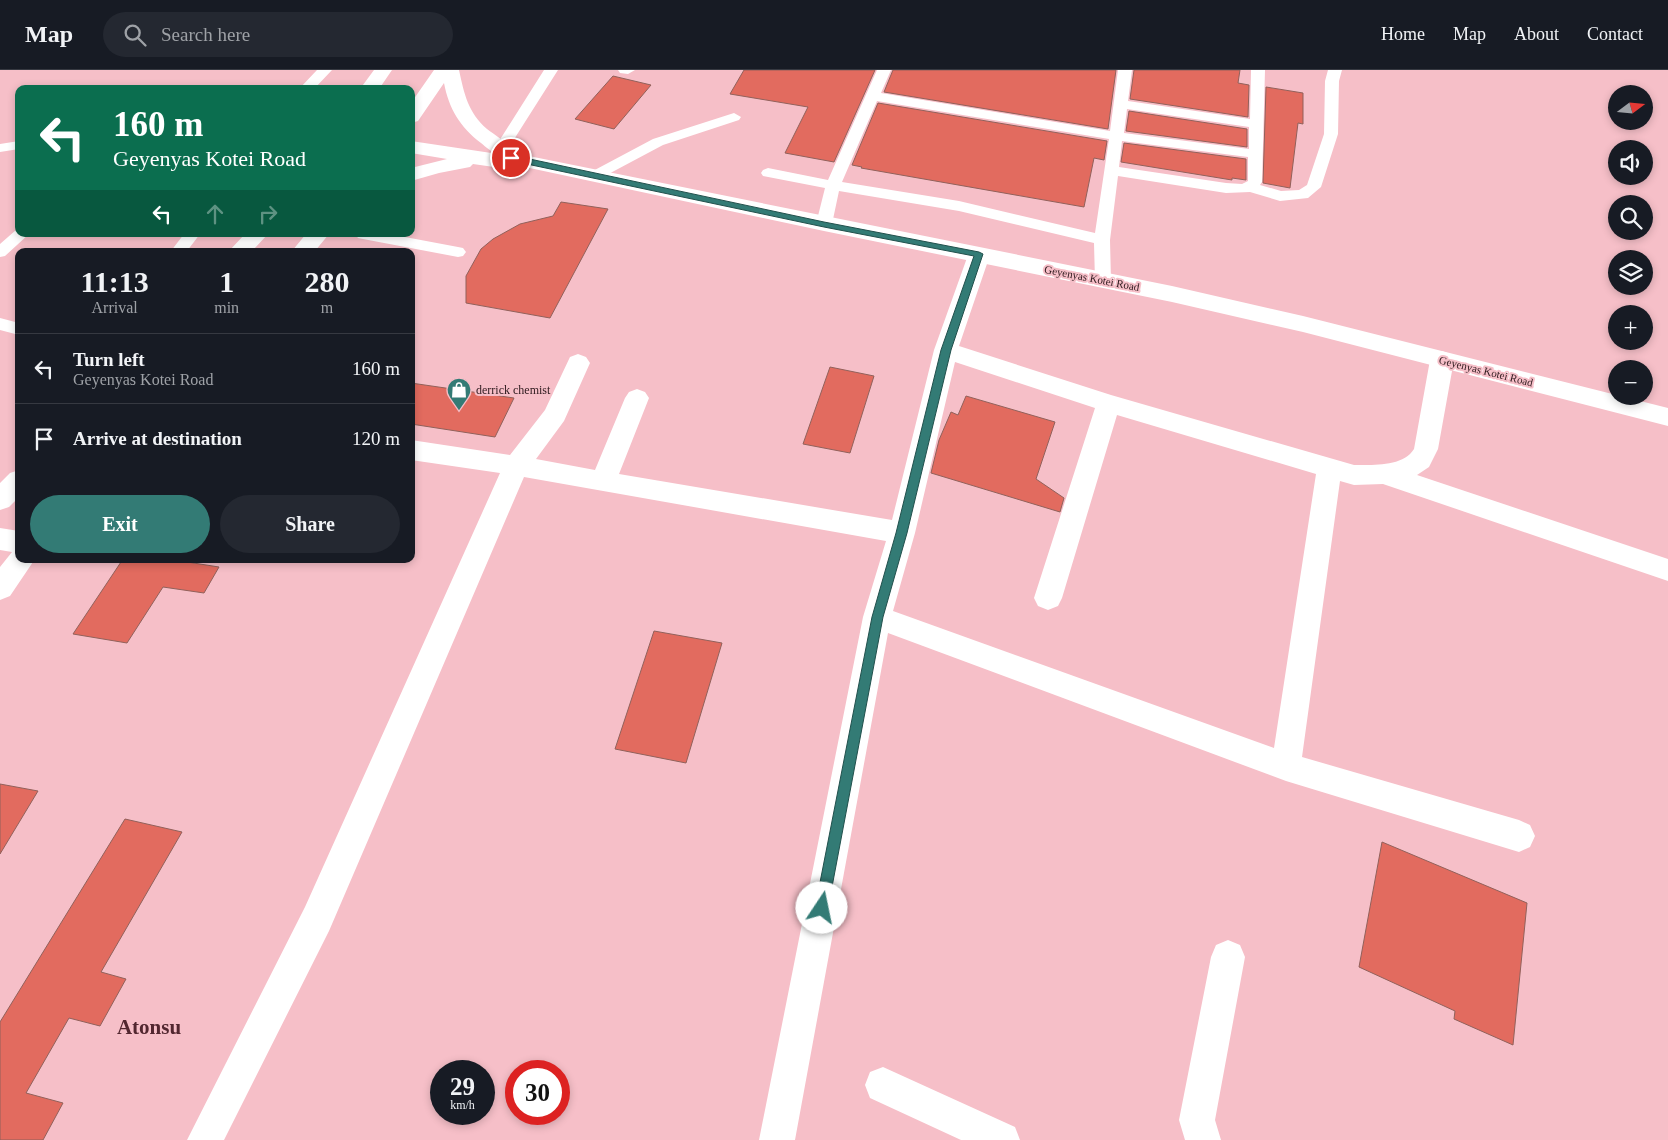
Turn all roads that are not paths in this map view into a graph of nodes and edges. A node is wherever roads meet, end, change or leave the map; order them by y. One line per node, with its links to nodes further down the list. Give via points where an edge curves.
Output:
1 (325, 70): 10 (lane)
2 (383, 70): 11 (street)
3 (443, 70): 14 (street)
4 (450, 70): 23 (street, via 465,119)
5 (551, 70): 23 (lane)
6 (884, 70): 12 (lane)
7 (1125, 70): 13 (lane)
8 (1258, 70): 16 (lane)
9 (1335, 70): 29 (lane, via 1331,134 1314,187 1303,195 1280,196)
10 (310, 85)
11 (372, 85)
12 (872, 96): 18 (lane); 28 (lane)
13 (1120, 104): 16 (lane); 18 (lane)
14 (415, 111)
15 (734, 117): 27 (lane, via 658,142)
16 (1257, 124): 22 (lane)
17 (415, 131): 23 (street)
18 (1116, 136): 22 (lane); 24 (lane)
19 (15, 146): 21 (lane)
20 (415, 147): 23 (street)
21 (0, 148)
22 (1256, 154): 29 (lane, via 1255,182)
23 (502, 156): 26 (street); 27 (street, Geyenyas Kotei Road)
24 (1112, 170): 29 (lane, via 1226,188); 36 (lane)
25 (768, 173): 28 (lane)
26 (415, 174)
27 (596, 176): 30 (street, Geyenyas Kotei Road)
28 (833, 186): 30 (lane); 36 (lane, via 959,206)
29 (1251, 187)
30 (824, 224): 42 (street, Geyenyas Kotei Road)
31 (18, 237): 40 (lane)
32 (190, 237): 37 (lane)
33 (254, 237): 38 (street)
34 (315, 237): 39 (street)
35 (379, 237): 41 (lane)
36 (1102, 240): 43 (lane)
37 (181, 248)
38 (243, 248)
39 (306, 248)
40 (0, 252)
41 (458, 252)
42 (979, 254): 43 (street, Geyenyas Kotei Road); 46 (street)
43 (1103, 281): 47 (street, Geyenyas Kotei Road, via 1181,296)
44 (0, 324): 45 (lane)
45 (15, 329)
46 (946, 350): 50 (street); 59 (street)
47 (1442, 360): 51 (street, Geyenyas Kotei Road); 55 (street, via 1426,449 1419,461)
48 (578, 364): 53 (street, via 555,414)
49 (637, 398): 56 (street)
50 (1109, 403): 54 (street); 65 (street)
51 (1668, 417)
52 (415, 451): 53 (street)
53 (516, 466): 56 (street); 71 (street, via 317,919)
54 (1329, 468): 55 (street, via 1354,475); 67 (street)
55 (1385, 474): 63 (street)
56 (603, 482): 59 (street)
57 (15, 484): 58 (street)
58 (0, 500)
59 (902, 533): 66 (street)
60 (0, 539): 61 (street)
61 (15, 541)
62 (19, 563): 64 (street)
63 (1668, 570)
64 (0, 588)
65 (1048, 598)
66 (878, 617): 67 (street); 72 (street)
67 (1286, 767): 68 (street)
68 (1518, 836)
69 (1228, 958): 74 (street, via 1197,1120)
70 (883, 1085): 73 (street)
71 (205, 1140)
72 (777, 1140)
73 (1002, 1140)
74 (1203, 1140)

